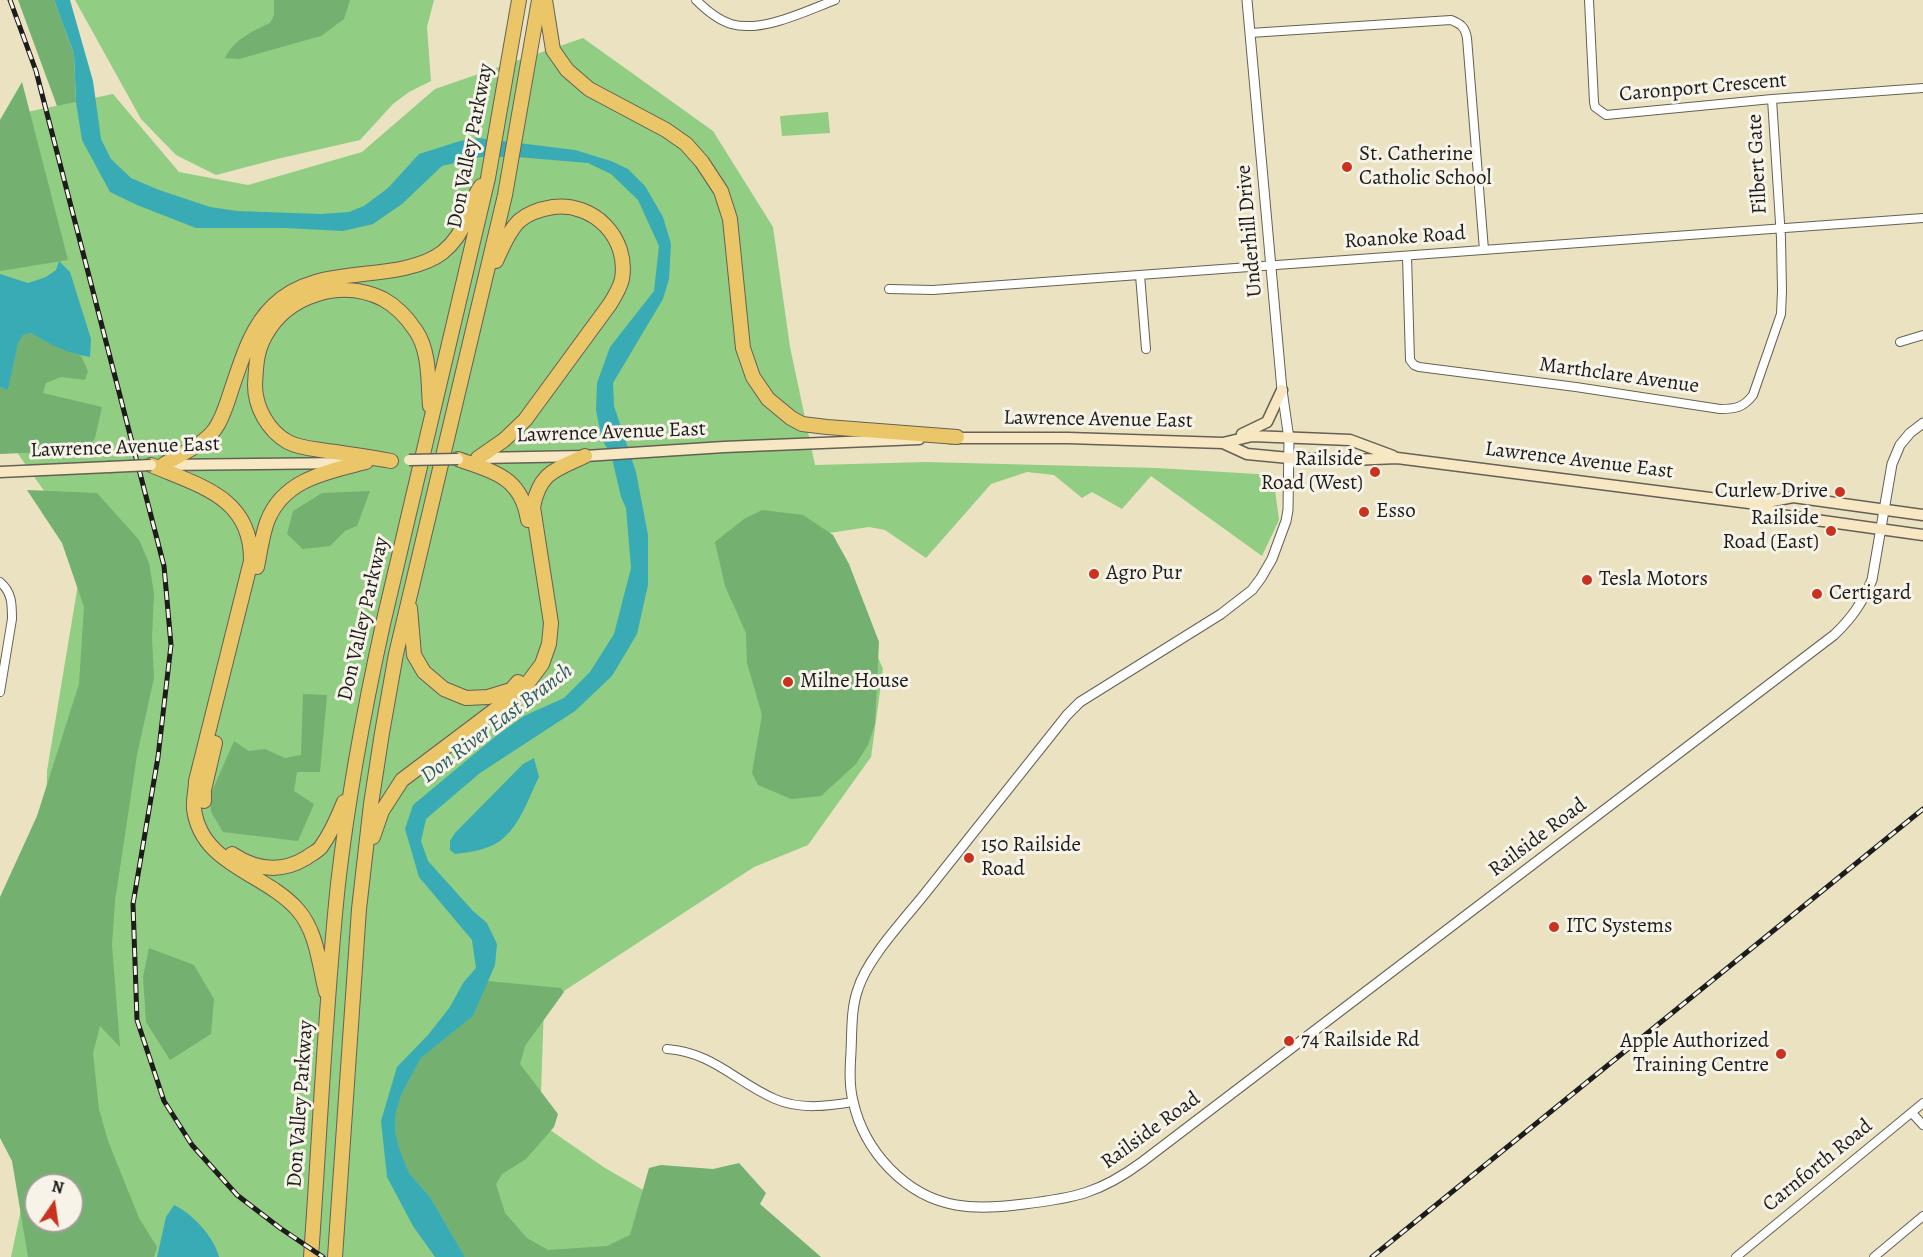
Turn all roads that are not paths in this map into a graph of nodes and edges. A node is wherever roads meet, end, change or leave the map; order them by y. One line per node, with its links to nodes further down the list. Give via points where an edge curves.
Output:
1 (519, 0): 11 (highway, Don Valley Parkway)
2 (539, 0): 18 (highway, Don Valley Parkway, via 523,102)
3 (545, 0): 26 (highway, via 553,50 567,70 589,89 686,144 721,191 730,219 743,348 753,377 768,399 802,424)
4 (696, 0): 5 (street, via 729,24 744,26 784,19)
5 (833, 0)
6 (1247, 0): 8 (street, Underhill Drive)
7 (1589, 0): 10 (street, Caronport Crescent, via 1594,102 1606,115)
8 (1250, 33): 14 (street, via 1451,20 1461,24 1467,38); 16 (street, Underhill Drive)
9 (1923, 88): 10 (street, Caronport Crescent)
10 (1772, 99): 13 (street, Filbert Gate)
11 (488, 178): 24 (highway, Don Valley Parkway); 36 (highway, via 475,194 460,233 442,253 391,271 315,281 292,291 273,306 257,325 215,429)
12 (1923, 218): 13 (street, Roanoke Road)
13 (1780, 228): 14 (street, Roanoke Road); 15 (street, Marthclare Avenue, via 1780,314 1753,395 1747,403 1730,409 1414,365 1409,348)
14 (1484, 250): 15 (street, Roanoke Road)
15 (1407, 256): 16 (street, Roanoke Road)
16 (1271, 265): 17 (street, Roanoke Road); 23 (street, Underhill Drive)
17 (1140, 275): 19 (street, Roanoke Road); 22 (street)
18 (484, 285): 30 (highway, via 519,221 540,210 570,207 585,211 609,229 620,250 622,279 610,304 525,420 504,440); 44 (highway, Don Valley Parkway)
19 (889, 289)
20 (1923, 335): 21 (street)
21 (1900, 342)
22 (1146, 349)
23 (1282, 390): 27 (street, Underhill Drive); 28 (main road, via 1267,422)
24 (431, 422): 34 (highway, via 426,354 417,332 384,300 337,290 310,295 284,312 263,338 256,361 255,393 262,415 288,442); 46 (highway, Don Valley Parkway, via 368,693)
25 (1923, 423): 39 (street, via 1910,433 1895,455)
26 (957, 438): 28 (main road, Lawrence Avenue East); 29 (main road, Lawrence Avenue East)
27 (1289, 439): 28 (main road, Lawrence Avenue East, via 1252,436); 31 (street, Underhill Drive); 32 (main road, Lawrence Avenue East, via 1350,440)
28 (1223, 443): 31 (main road, Lawrence Avenue East, via 1247,454)
29 (585, 456): 30 (main road, Lawrence Avenue East); 47 (highway, via 554,470 543,480 532,507 551,623 542,664 524,688 402,780 382,811)
30 (475, 458): 33 (main road, Lawrence Avenue East)
31 (1289, 458): 32 (main road, Lawrence Avenue East); 50 (street, Railside Road, via 1286,522 1268,567 1252,590 1221,614 1080,702 864,973 853,1014)
32 (1396, 458): 38 (main road, Lawrence Avenue East)
33 (458, 459): 34 (main road, Lawrence Avenue East, bridge); 44 (highway, via 502,475 522,497 544,624 541,650 511,690 488,698 466,698 423,672 414,655)
34 (391, 461): 35 (main road, Lawrence Avenue East)
35 (366, 462): 36 (main road, Lawrence Avenue East); 46 (highway, via 302,481 280,499 270,517 204,790 206,825 216,841 244,862 271,868 294,865 319,849 334,826)
36 (157, 465): 37 (main road, Lawrence Avenue East, bridge); 48 (highway, via 227,501 248,531 251,548 196,781 194,808 200,827 219,854 297,909 312,932)
37 (0, 472)
38 (1757, 504): 39 (main road, Lawrence Avenue East, via 1793,497); 41 (main road, Lawrence Avenue East, via 1780,515)
39 (1884, 510): 40 (main road, Lawrence Avenue East); 41 (street, Railside Road)
40 (1923, 515)
41 (1881, 529): 42 (main road, Lawrence Avenue East); 50 (street, Railside Road, via 1865,596 1852,618 1834,635 1124,1176 1104,1187 1063,1199 993,1208 939,1200 908,1184 878,1156)
42 (1923, 535)
43 (0, 582): 45 (street, via 11,599 12,619)
44 (410, 600): 47 (highway, Don Valley Parkway, via 382,733)
45 (0, 692)
46 (352, 783): 48 (highway, Don Valley Parkway)
47 (365, 862): 56 (highway, Don Valley Parkway)
48 (328, 1002): 55 (highway, Don Valley Parkway)
49 (667, 1049): 50 (street, via 700,1056 786,1103 814,1106)
50 (853, 1102)
51 (1923, 1103): 52 (street, Carnforth Road)
52 (1912, 1113): 53 (street); 57 (street, Carnforth Road)
53 (1923, 1125)
54 (1923, 1216): 58 (street)
55 (311, 1257)
56 (335, 1257)
57 (1736, 1257)
58 (1874, 1257)

